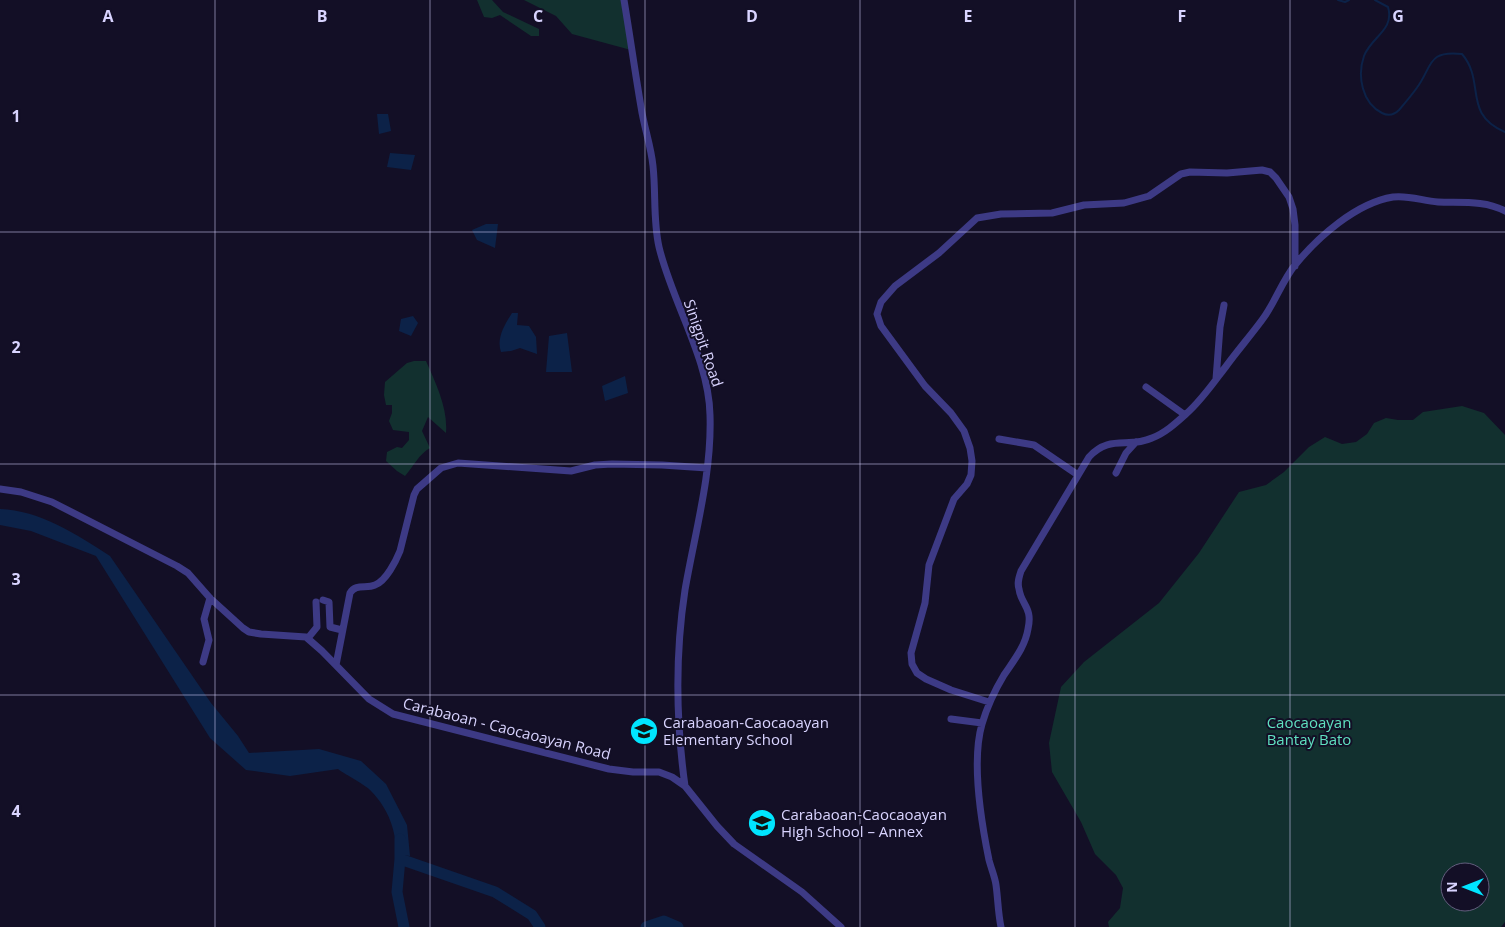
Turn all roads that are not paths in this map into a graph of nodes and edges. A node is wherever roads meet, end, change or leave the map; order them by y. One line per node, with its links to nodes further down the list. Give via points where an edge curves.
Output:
1 (624, 0): 10 (street, Sinigpit Road, via 653,166 658,244 669,284 697,354 709,401)
2 (1505, 211): 3 (street, via 1481,204 1393,197 1348,216)
3 (1294, 266): 5 (street, via 1262,320); 19 (street, via 1293,210 1289,197 1270,172 1190,172 1181,174 1149,196 1124,203 1084,205 1052,213 977,218 947,248 895,286 881,302 877,308 881,326 925,386 964,431 972,461 971,474 954,499 929,565 925,604 911,653 912,664 926,679)
4 (1224, 305): 5 (street)
5 (1216, 379): 7 (street)
6 (1146, 387): 7 (street)
7 (1185, 415): 9 (street, via 1166,431)
8 (999, 439): 12 (street, via 1034,445)
9 (1136, 442): 11 (street); 12 (street, via 1115,442 1097,449)
10 (707, 468): 15 (street, via 612,464 571,471 458,463 441,468 417,489 400,551 383,579 377,585 355,587 350,593); 22 (street, Sinigpit Road, via 685,593 679,656 678,720)
11 (1116, 472)
12 (1078, 475): 19 (street, via 1021,571 1019,591 1030,615 1028,632)
13 (0, 489): 14 (street, via 52,502 133,542 186,572)
14 (210, 598): 16 (street, via 249,632); 17 (street, via 204,619 209,637)
15 (342, 630): 16 (street, via 330,627 330,605 328,601 320,601 317,628); 18 (street)
16 (308, 638): 18 (street, Carabaoan - Caocaoayan Road)
17 (202, 662)
18 (336, 665): 22 (street, Carabaoan - Caocaoayan Road, via 370,699 393,714 609,769 659,772)
19 (990, 702): 21 (street)
20 (951, 719): 21 (street)
21 (982, 723): 24 (street, via 978,753 980,800)
22 (685, 786): 23 (street, Carabaoan - Caocaoayan Road, via 734,844 802,892)
23 (841, 927)
24 (1001, 927)

